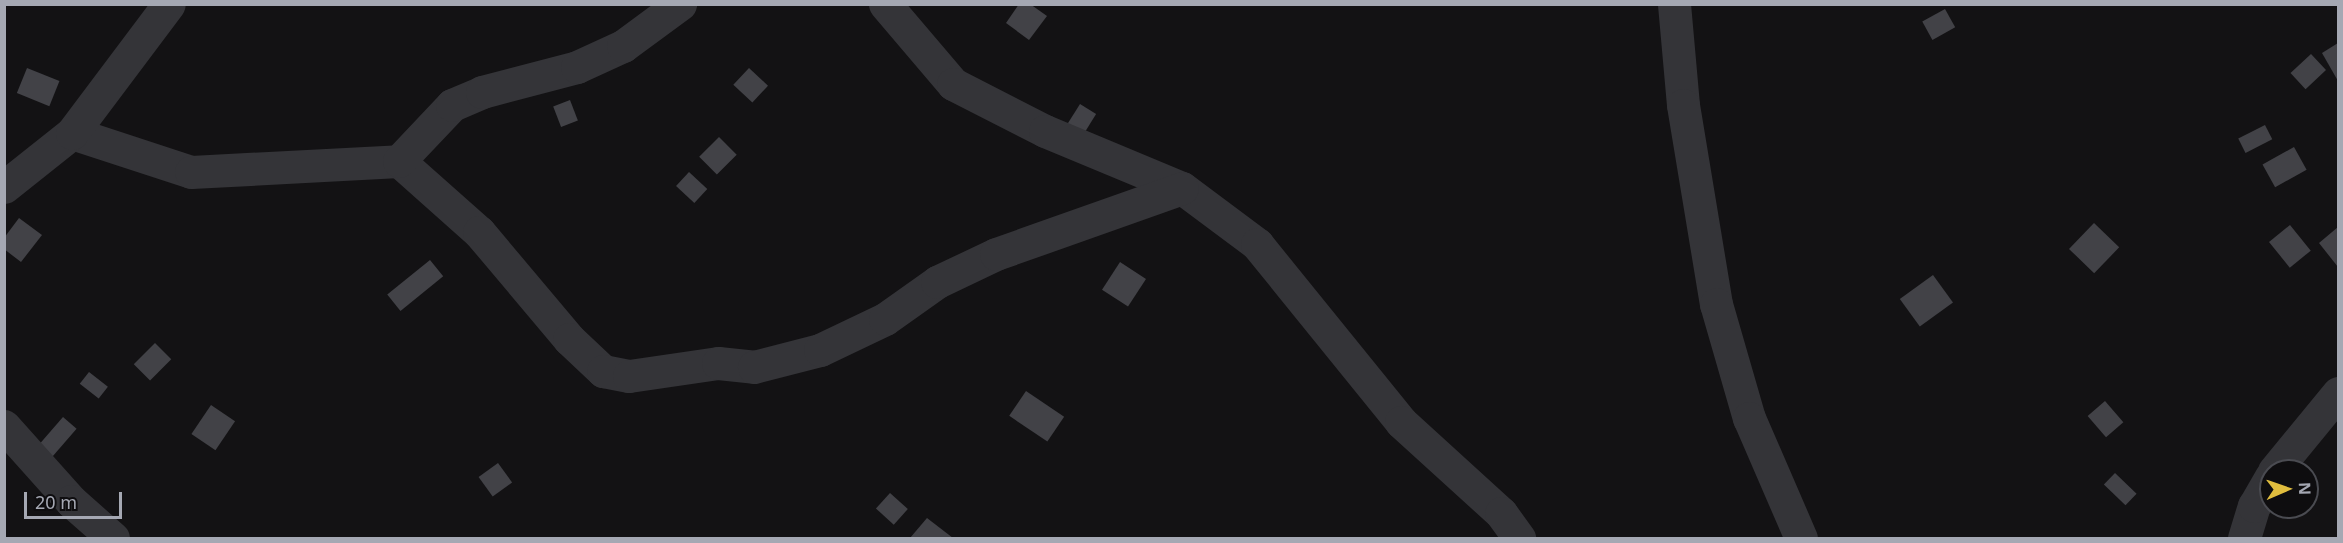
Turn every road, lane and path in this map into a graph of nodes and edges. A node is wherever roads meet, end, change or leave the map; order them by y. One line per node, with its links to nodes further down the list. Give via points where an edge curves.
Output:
1 (168, 4): 5 (street)
2 (680, 4): 6 (street, via 622,46 577,66 482,92 452,105)
3 (885, 4): 8 (street, via 953,84 1045,130)
4 (1674, 4): 15 (street, via 1683,105 1716,304 1749,418)
5 (72, 133): 6 (street, via 191,172); 7 (street)
6 (399, 161): 8 (street, via 478,232 569,339 603,371 629,376 718,363 754,367 820,350 885,319 937,282 996,254)
7 (4, 187)
8 (1182, 188): 14 (street, via 1257,244 1401,422 1501,513)
9 (2338, 393): 11 (street)
10 (4, 426): 13 (street, via 71,501)
11 (2284, 459)
12 (2259, 497): 16 (street)
13 (112, 538)
14 (1519, 538)
15 (1801, 538)
16 (2244, 538)

